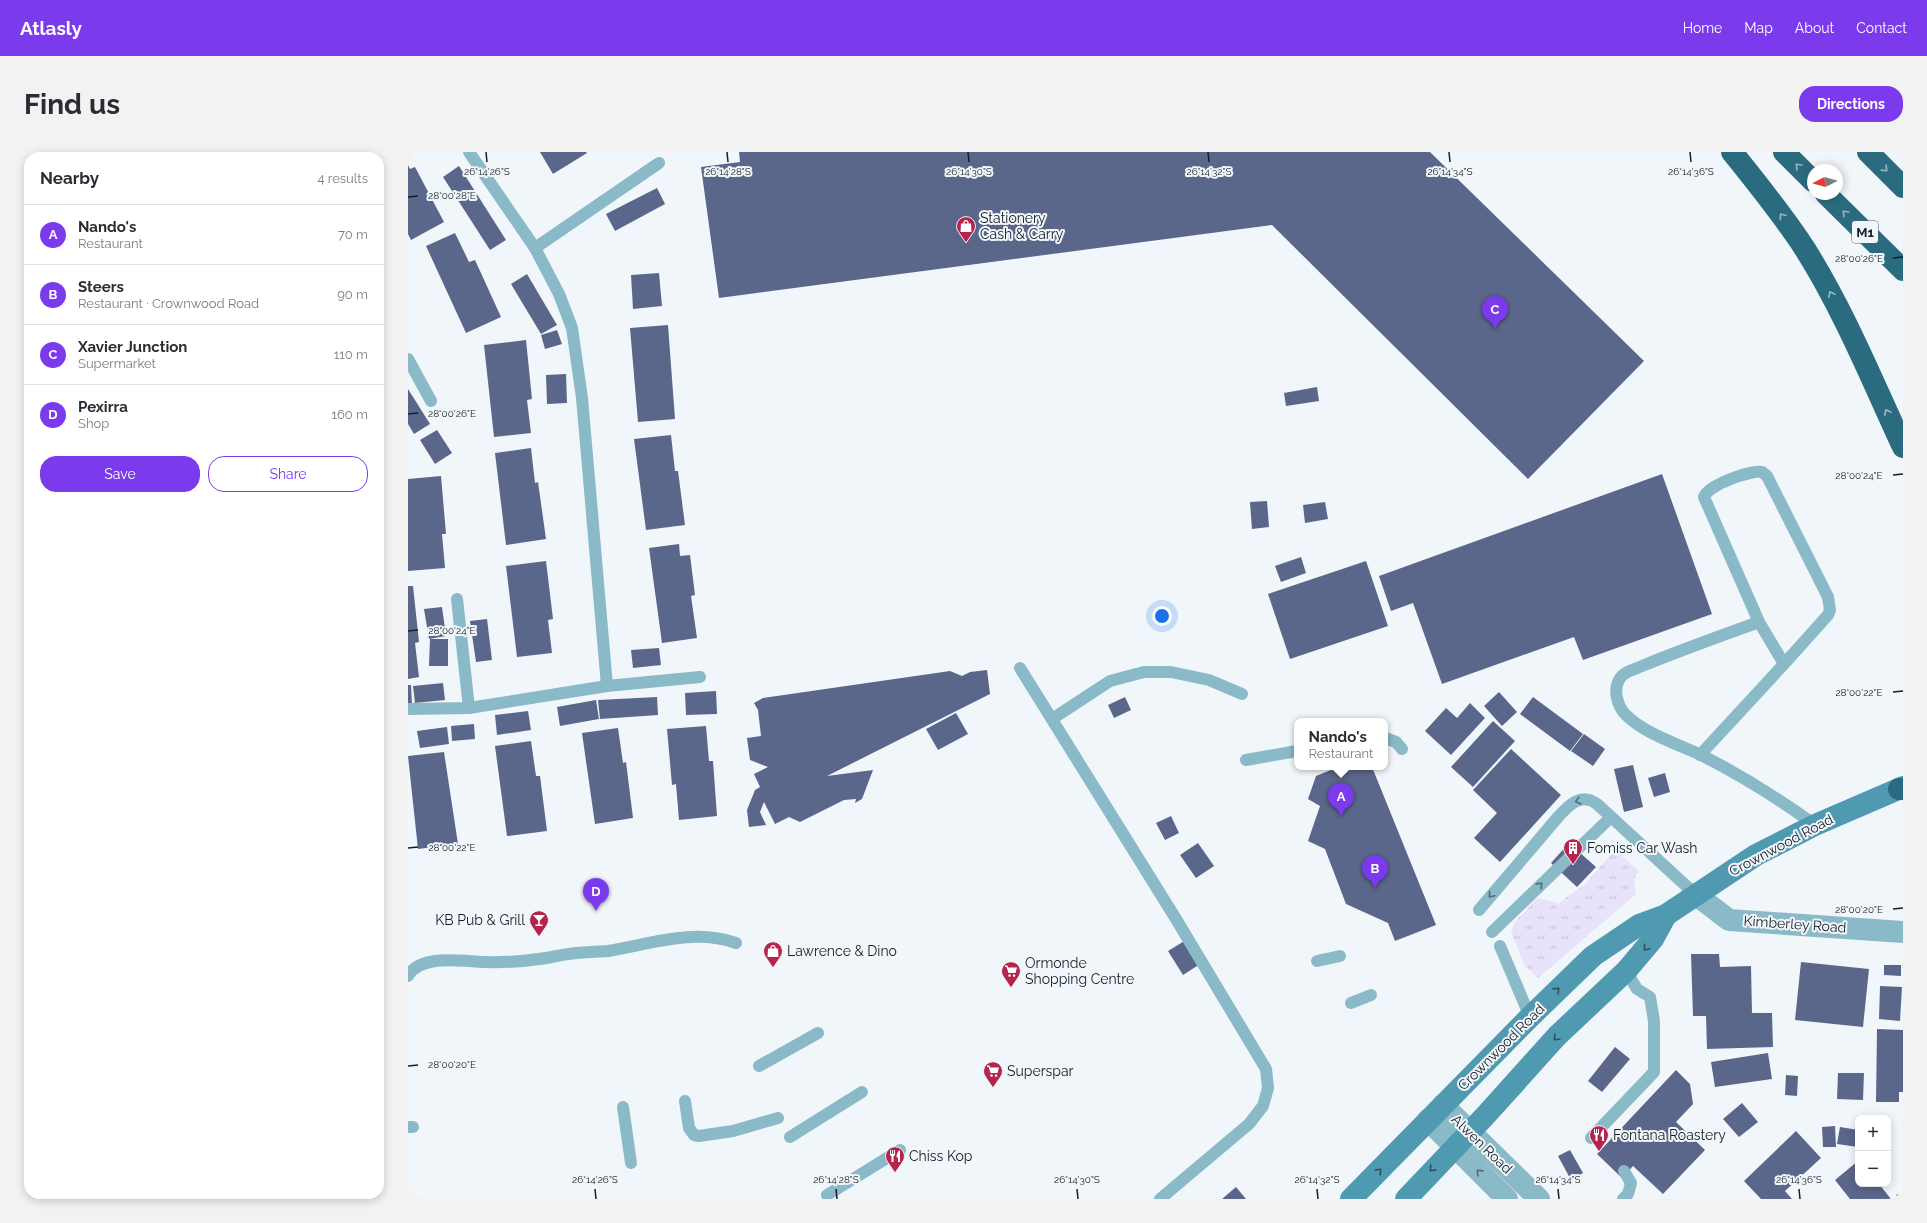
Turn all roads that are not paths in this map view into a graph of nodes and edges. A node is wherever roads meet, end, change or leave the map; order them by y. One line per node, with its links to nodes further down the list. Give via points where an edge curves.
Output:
1 (469, 152): 9 (lane)
2 (1732, 152): 13 (highway, one-way to 2, via 1861,356 1815,266 1765,193)
3 (1784, 152): 6 (highway, one-way to 3)
4 (1868, 152): 7 (highway, one-way to 7)
5 (659, 163): 9 (lane)
6 (1807, 175)
7 (1903, 187)
8 (1832, 200): 10 (highway, M1, one-way to 8)
9 (535, 248): 19 (lane, via 559,294 572,328 578,358)
10 (1903, 270)
11 (408, 359): 12 (lane)
12 (431, 401)
13 (1903, 447)
14 (458, 599): 21 (lane)
15 (1759, 622): 16 (lane); 16 (lane, via 1704,496 1715,486 1757,471 1767,476 1830,604 1828,615); 27 (lane, via 1628,672 1621,676 1616,687 1617,700 1625,714 1636,724 1680,747)
16 (1784, 664): 27 (lane)
17 (1020, 668): 23 (lane)
18 (700, 677): 19 (lane)
19 (606, 686): 21 (lane)
20 (1242, 694): 23 (lane, via 1209,680 1171,672 1144,672 1110,681)
21 (469, 708): 22 (lane)
22 (408, 709)
23 (1052, 719): 62 (lane, via 1266,1069 1268,1088 1263,1106 1249,1124)
24 (1388, 739): 25 (lane, via 1396,742)
25 (1402, 749)
26 (1294, 752): 28 (lane)
27 (1700, 754): 31 (lane, via 1754,784)
28 (1246, 760)
29 (1902, 788): 31 (main road, Crownwood Road)
30 (1611, 817): 32 (lane); 33 (lane, one-way to 33, via 1597,804 1586,799 1572,803); 35 (lane, one-way to 30)
31 (1815, 825): 32 (main road, Crownwood Road, via 1756,855)
32 (1695, 894): 34 (main road, Crownwood Road); 36 (street, Kimberley Road, via 1729,920)
33 (1479, 910)
34 (1666, 915): 41 (main road, Crownwood Road, one-way to 41, via 1653,939); 45 (main road, Crownwood Road, one-way to 34, via 1593,956 1639,925)
35 (1492, 932)
36 (1903, 932)
37 (736, 943): 42 (lane, via 713,937 675,938 607,951 539,959 474,962 443,959 416,968)
38 (1500, 946): 45 (lane)
39 (1340, 956): 40 (lane)
40 (1317, 961)
41 (1626, 971): 54 (main road, Crownwood Road, one-way to 54, via 1557,1036); 56 (lane, via 1637,989 1650,997 1654,1021 1654,1072)
42 (408, 976)
43 (1371, 995): 44 (lane)
44 (1351, 1003)
45 (1530, 1017): 50 (main road, Crownwood Road)
46 (818, 1033): 47 (lane)
47 (759, 1066)
48 (862, 1092): 55 (lane)
49 (685, 1101): 52 (lane, via 689,1128 694,1135 699,1136 733,1131)
50 (1443, 1105): 53 (main road, Crownwood Road); 54 (street, Alwen Road)
51 (623, 1107): 59 (lane)
52 (778, 1118)
53 (1428, 1120): 57 (street, Alwen Road); 63 (main road, Crownwood Road, one-way to 53)
54 (1469, 1131): 57 (main road, Crownwood Road); 66 (street, Alwen Road)
55 (790, 1137)
56 (1591, 1138)
57 (1453, 1147): 64 (main road, Crownwood Road, one-way to 64); 65 (street, Alwen Road, one-way to 57)
58 (900, 1150): 61 (lane)
59 (631, 1163)
60 (1624, 1170): 67 (lane, via 1631,1183 1628,1194)
61 (827, 1195)
62 (1160, 1199)
63 (1351, 1199)
64 (1406, 1199)
65 (1507, 1199)
66 (1539, 1199)
67 (1623, 1199)

